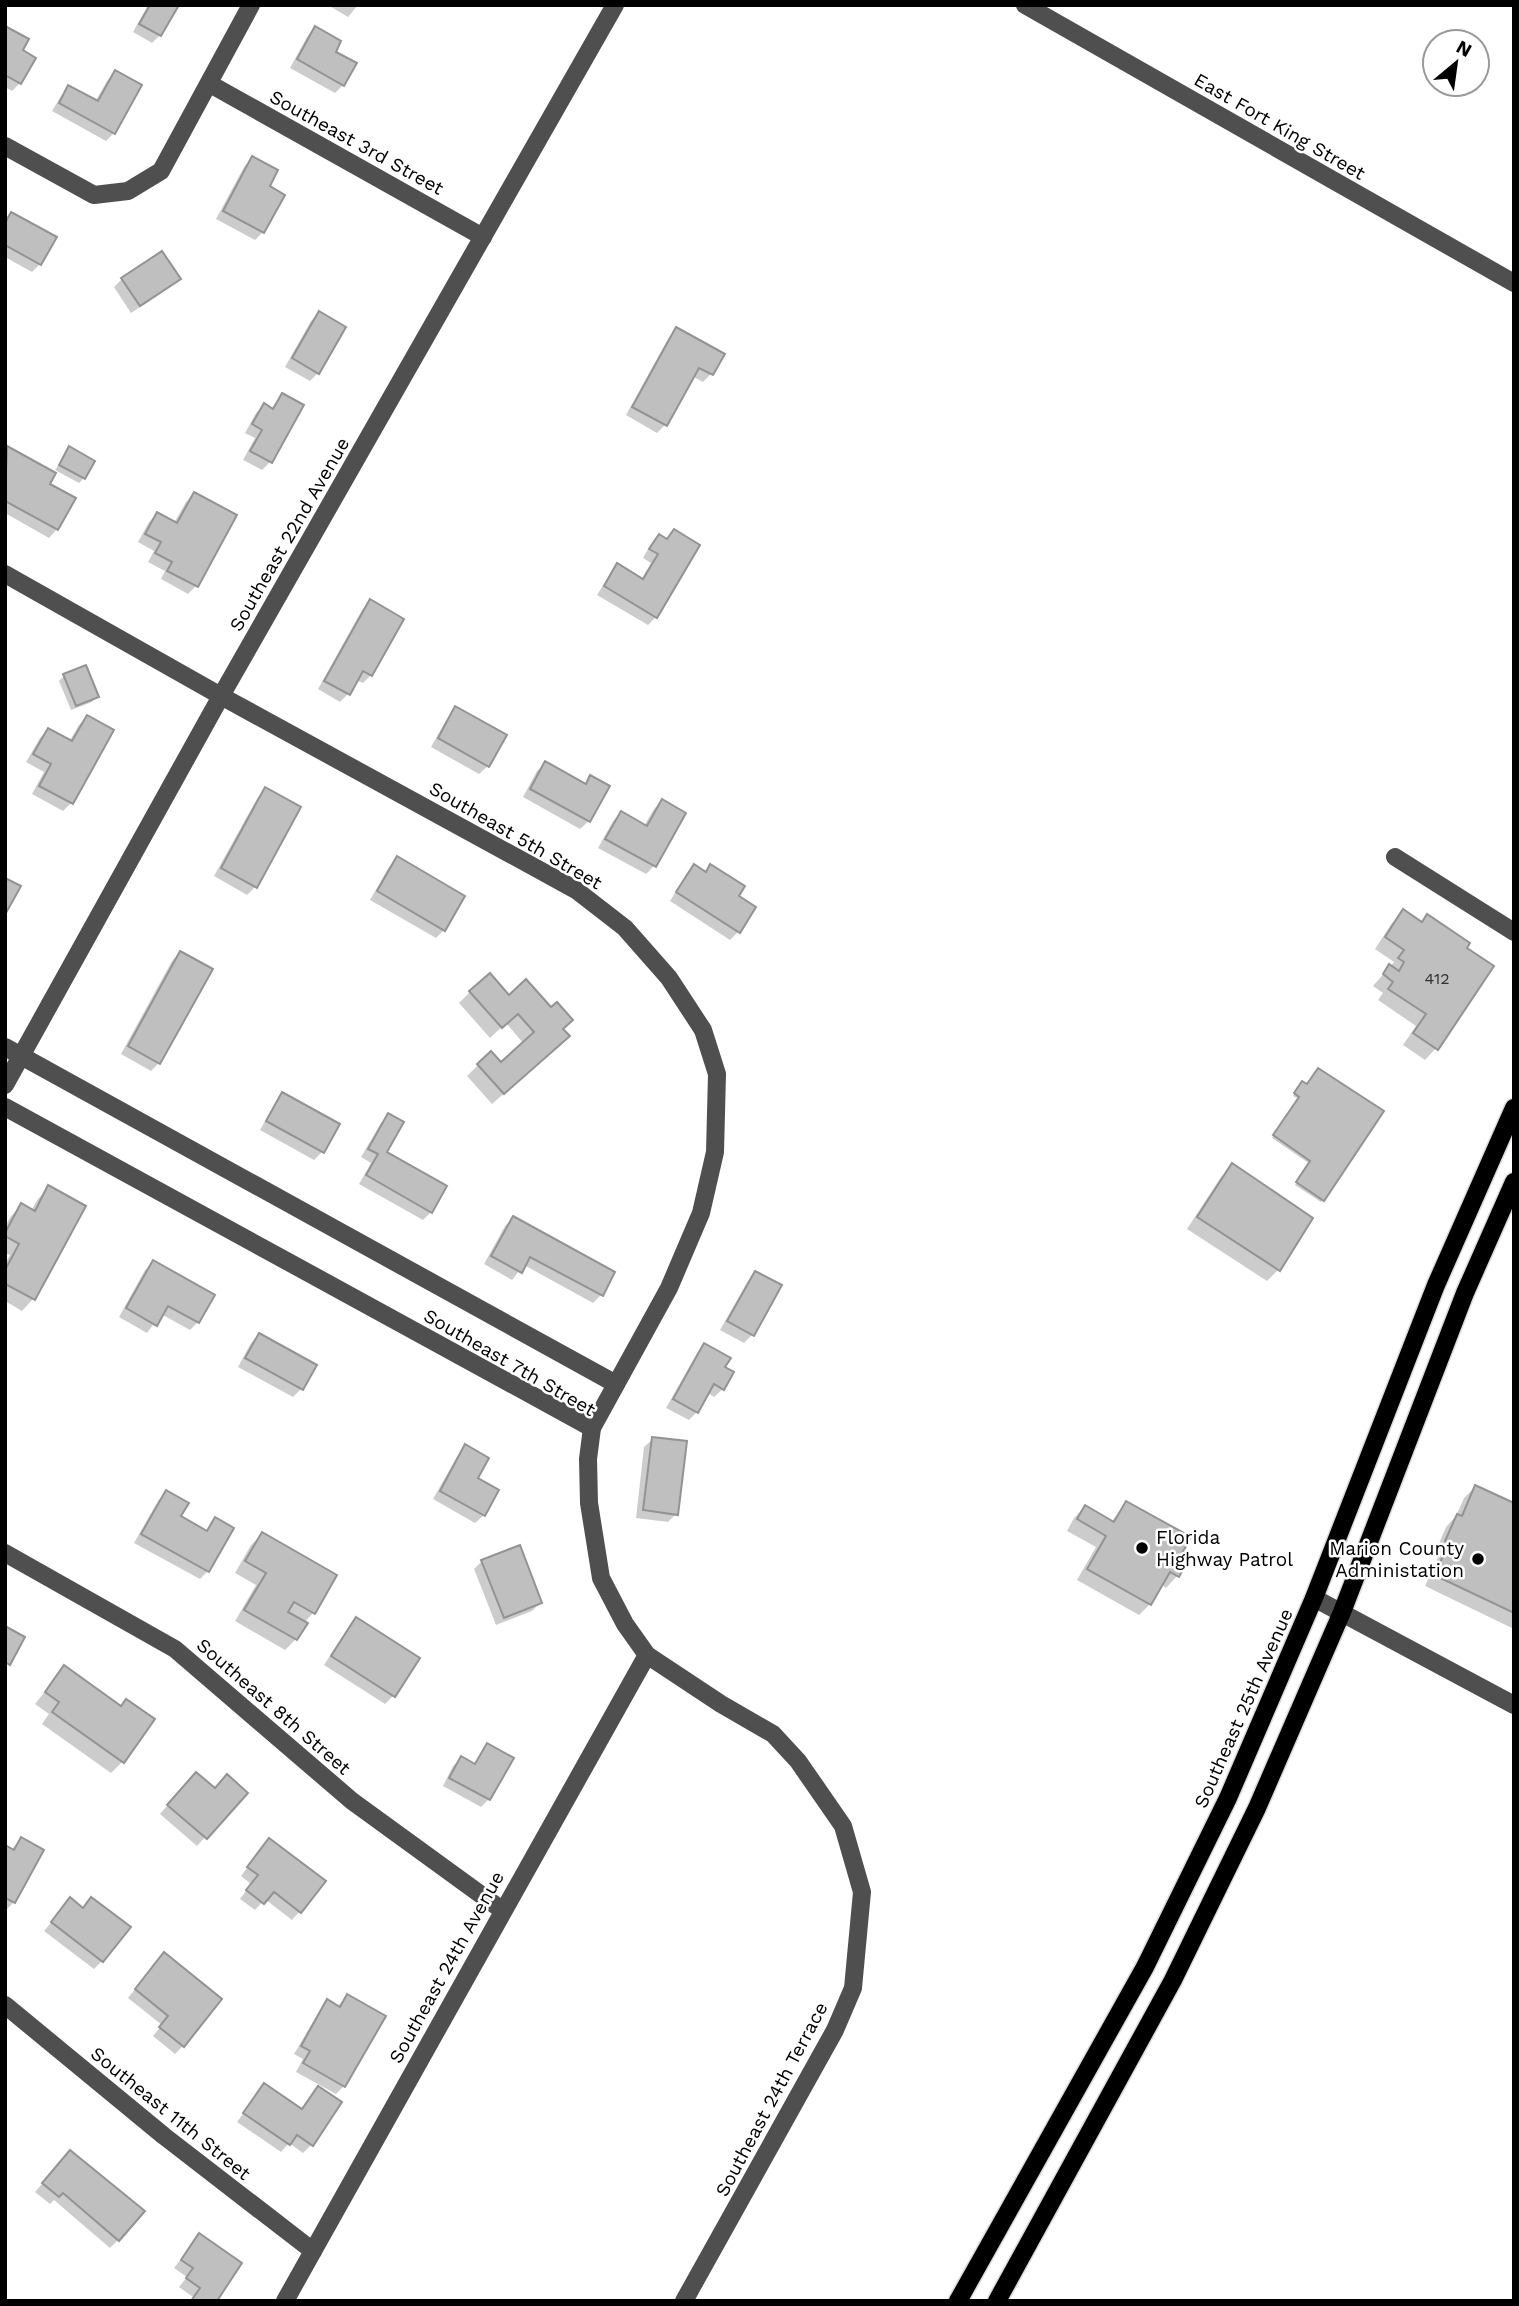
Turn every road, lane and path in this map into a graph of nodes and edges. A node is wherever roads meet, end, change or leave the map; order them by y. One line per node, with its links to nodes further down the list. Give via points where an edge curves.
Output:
1 (251, 5): 4 (street)
2 (615, 5): 6 (street, Southeast 22nd Avenue)
3 (1025, 5): 7 (street, East Fort King Street)
4 (211, 83): 5 (street, via 161,171 128,191 94,195); 6 (street, Southeast 3rd Street)
5 (5, 146)
6 (483, 237): 9 (street, Southeast 22nd Avenue)
7 (1514, 283)
8 (5, 574): 9 (street, Southeast 5th Street)
9 (221, 696): 13 (street, Southeast 22nd Avenue); 18 (street, Southeast 5th Street, via 576,890 625,928 669,978 703,1030 717,1074 715,1152 701,1213 669,1288)
10 (1395, 857): 11 (street)
11 (1514, 932)
12 (5, 1047): 13 (street, Southeast 7th Street)
13 (21, 1056): 14 (street, Southeast 22nd Avenue); 18 (street, Southeast 7th Street)
14 (5, 1085)
15 (5, 1107): 19 (street, Southeast 7th Street)
16 (1514, 1108): 21 (main road, Southeast 25th Avenue, via 1436,1285)
17 (1514, 1182): 22 (main road, via 1465,1293)
18 (616, 1384): 19 (street, Southeast 5th Street)
19 (592, 1428): 23 (street, Southeast 7th Street, via 589,1503 601,1578)
20 (5, 1553): 26 (street, Southeast 8th Street, via 175,1649 352,1801)
21 (1314, 1598): 22 (street); 31 (main road, Southeast 25th Avenue, via 1228,1798 1145,1968)
22 (1342, 1612): 24 (street); 32 (main road, via 1256,1808 1173,1980)
23 (646, 1655): 25 (street, Southeast 7th Street, via 773,1734 798,1760); 26 (street, Southeast 24th Avenue)
24 (1514, 1705)
25 (843, 1826): 30 (street, Southeast 24th Terrace, via 862,1892 853,1988 835,2030)
26 (502, 1910): 28 (street, Southeast 24th Avenue)
27 (5, 2005): 28 (street, Southeast 11th Street)
28 (313, 2251): 29 (street, Southeast 24th Avenue)
29 (285, 2301)
30 (684, 2301)
31 (958, 2301)
32 (997, 2301)

